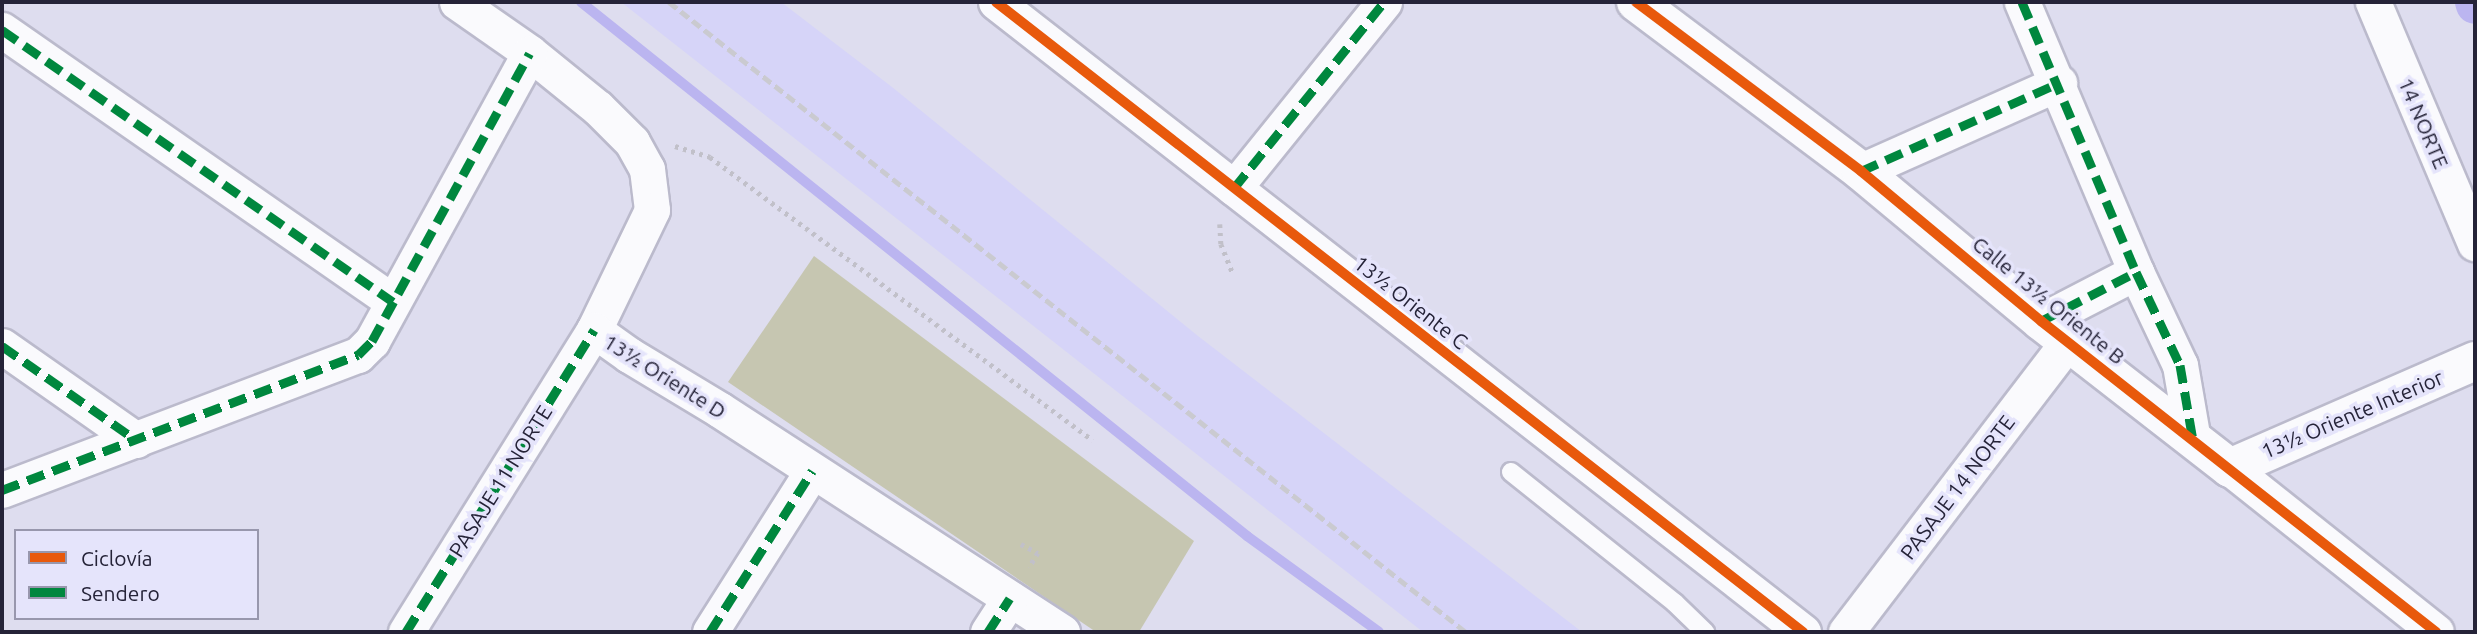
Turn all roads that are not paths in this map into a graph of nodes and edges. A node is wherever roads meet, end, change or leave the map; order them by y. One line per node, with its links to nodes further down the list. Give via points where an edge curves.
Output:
1 (457, 2): 8 (street, 13½ Oriente D)
2 (996, 2): 11 (street, 13½ Oriente C)
3 (1384, 2): 11 (street)
4 (1636, 2): 10 (street, Calle 13½ Oriente B)
5 (2022, 2): 9 (street)
6 (2373, 2): 12 (street, 14 NORTE)
7 (2, 30): 14 (street)
8 (530, 53): 14 (street); 15 (street, 13½ Oriente D, via 598,108 632,142 647,169 652,210)
9 (2059, 83): 10 (street); 13 (street)
10 (1861, 171): 16 (street, Calle 13½ Oriente B)
11 (1234, 188): 31 (street, 13½ Oriente C)
12 (2475, 243)
13 (2136, 272): 16 (street); 20 (street, via 2180,365)
14 (393, 302): 19 (street, via 372,341 358,355)
15 (594, 330): 22 (street, 13½ Oriente D); 26 (street, PASAJE 11 NORTE)
16 (2054, 332): 20 (street, Calle 13½ Oriente B); 32 (street, PASAJE 14 NORTE)
17 (2, 346): 19 (street)
18 (2475, 361): 21 (street, 13½ Oriente Interior)
19 (136, 440): 24 (street)
20 (2193, 440): 21 (street, Calle 13½ Oriente B)
21 (2230, 468): 33 (street, Calle 13½ Oriente B)
22 (812, 471): 25 (street, 13½ Oriente D); 27 (street)
23 (1511, 472): 30 (lane)
24 (2, 490)
25 (1010, 598): 28 (street); 29 (street, 13½ Oriente D)
26 (406, 632)
27 (710, 632)
28 (988, 632)
29 (1062, 632)
30 (1706, 632)
31 (1803, 632)
32 (1846, 632)
33 (2435, 632)

